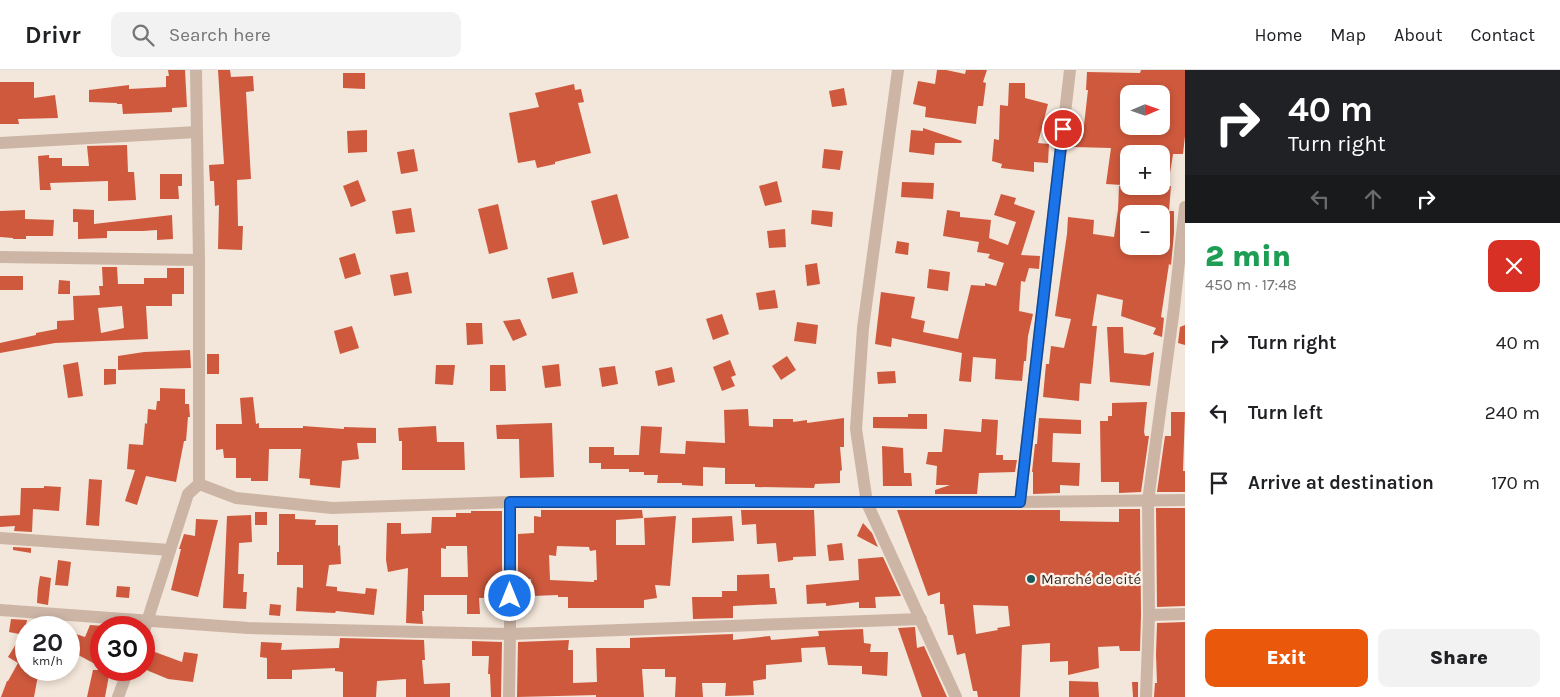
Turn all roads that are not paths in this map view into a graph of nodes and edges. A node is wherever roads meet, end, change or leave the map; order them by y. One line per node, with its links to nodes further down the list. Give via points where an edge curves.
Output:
1 (196, 70): 4 (street)
2 (898, 70): 14 (street, via 863,328 856,429)
3 (1070, 70): 13 (street)
4 (198, 132): 5 (street); 8 (street)
5 (0, 143)
6 (1185, 207): 11 (street)
7 (0, 256): 8 (street)
8 (199, 260): 9 (street)
9 (198, 484): 12 (street, via 236,498 332,508); 16 (street, via 188,494)
10 (1185, 500): 11 (street)
11 (1148, 501): 13 (street); 19 (street)
12 (510, 502): 14 (street); 24 (street)
13 (1020, 502): 14 (street)
14 (867, 503): 21 (street)
15 (0, 538): 16 (street)
16 (170, 550): 20 (street)
17 (0, 610): 22 (street)
18 (1185, 614): 19 (street)
19 (1148, 615): 29 (street)
20 (149, 616)
21 (921, 619): 24 (street); 28 (street)
22 (90, 620)
23 (155, 626): 24 (street)
24 (510, 634): 27 (street)
25 (124, 681): 26 (street)
26 (118, 697)
27 (508, 697)
28 (956, 697)
29 (1146, 697)

